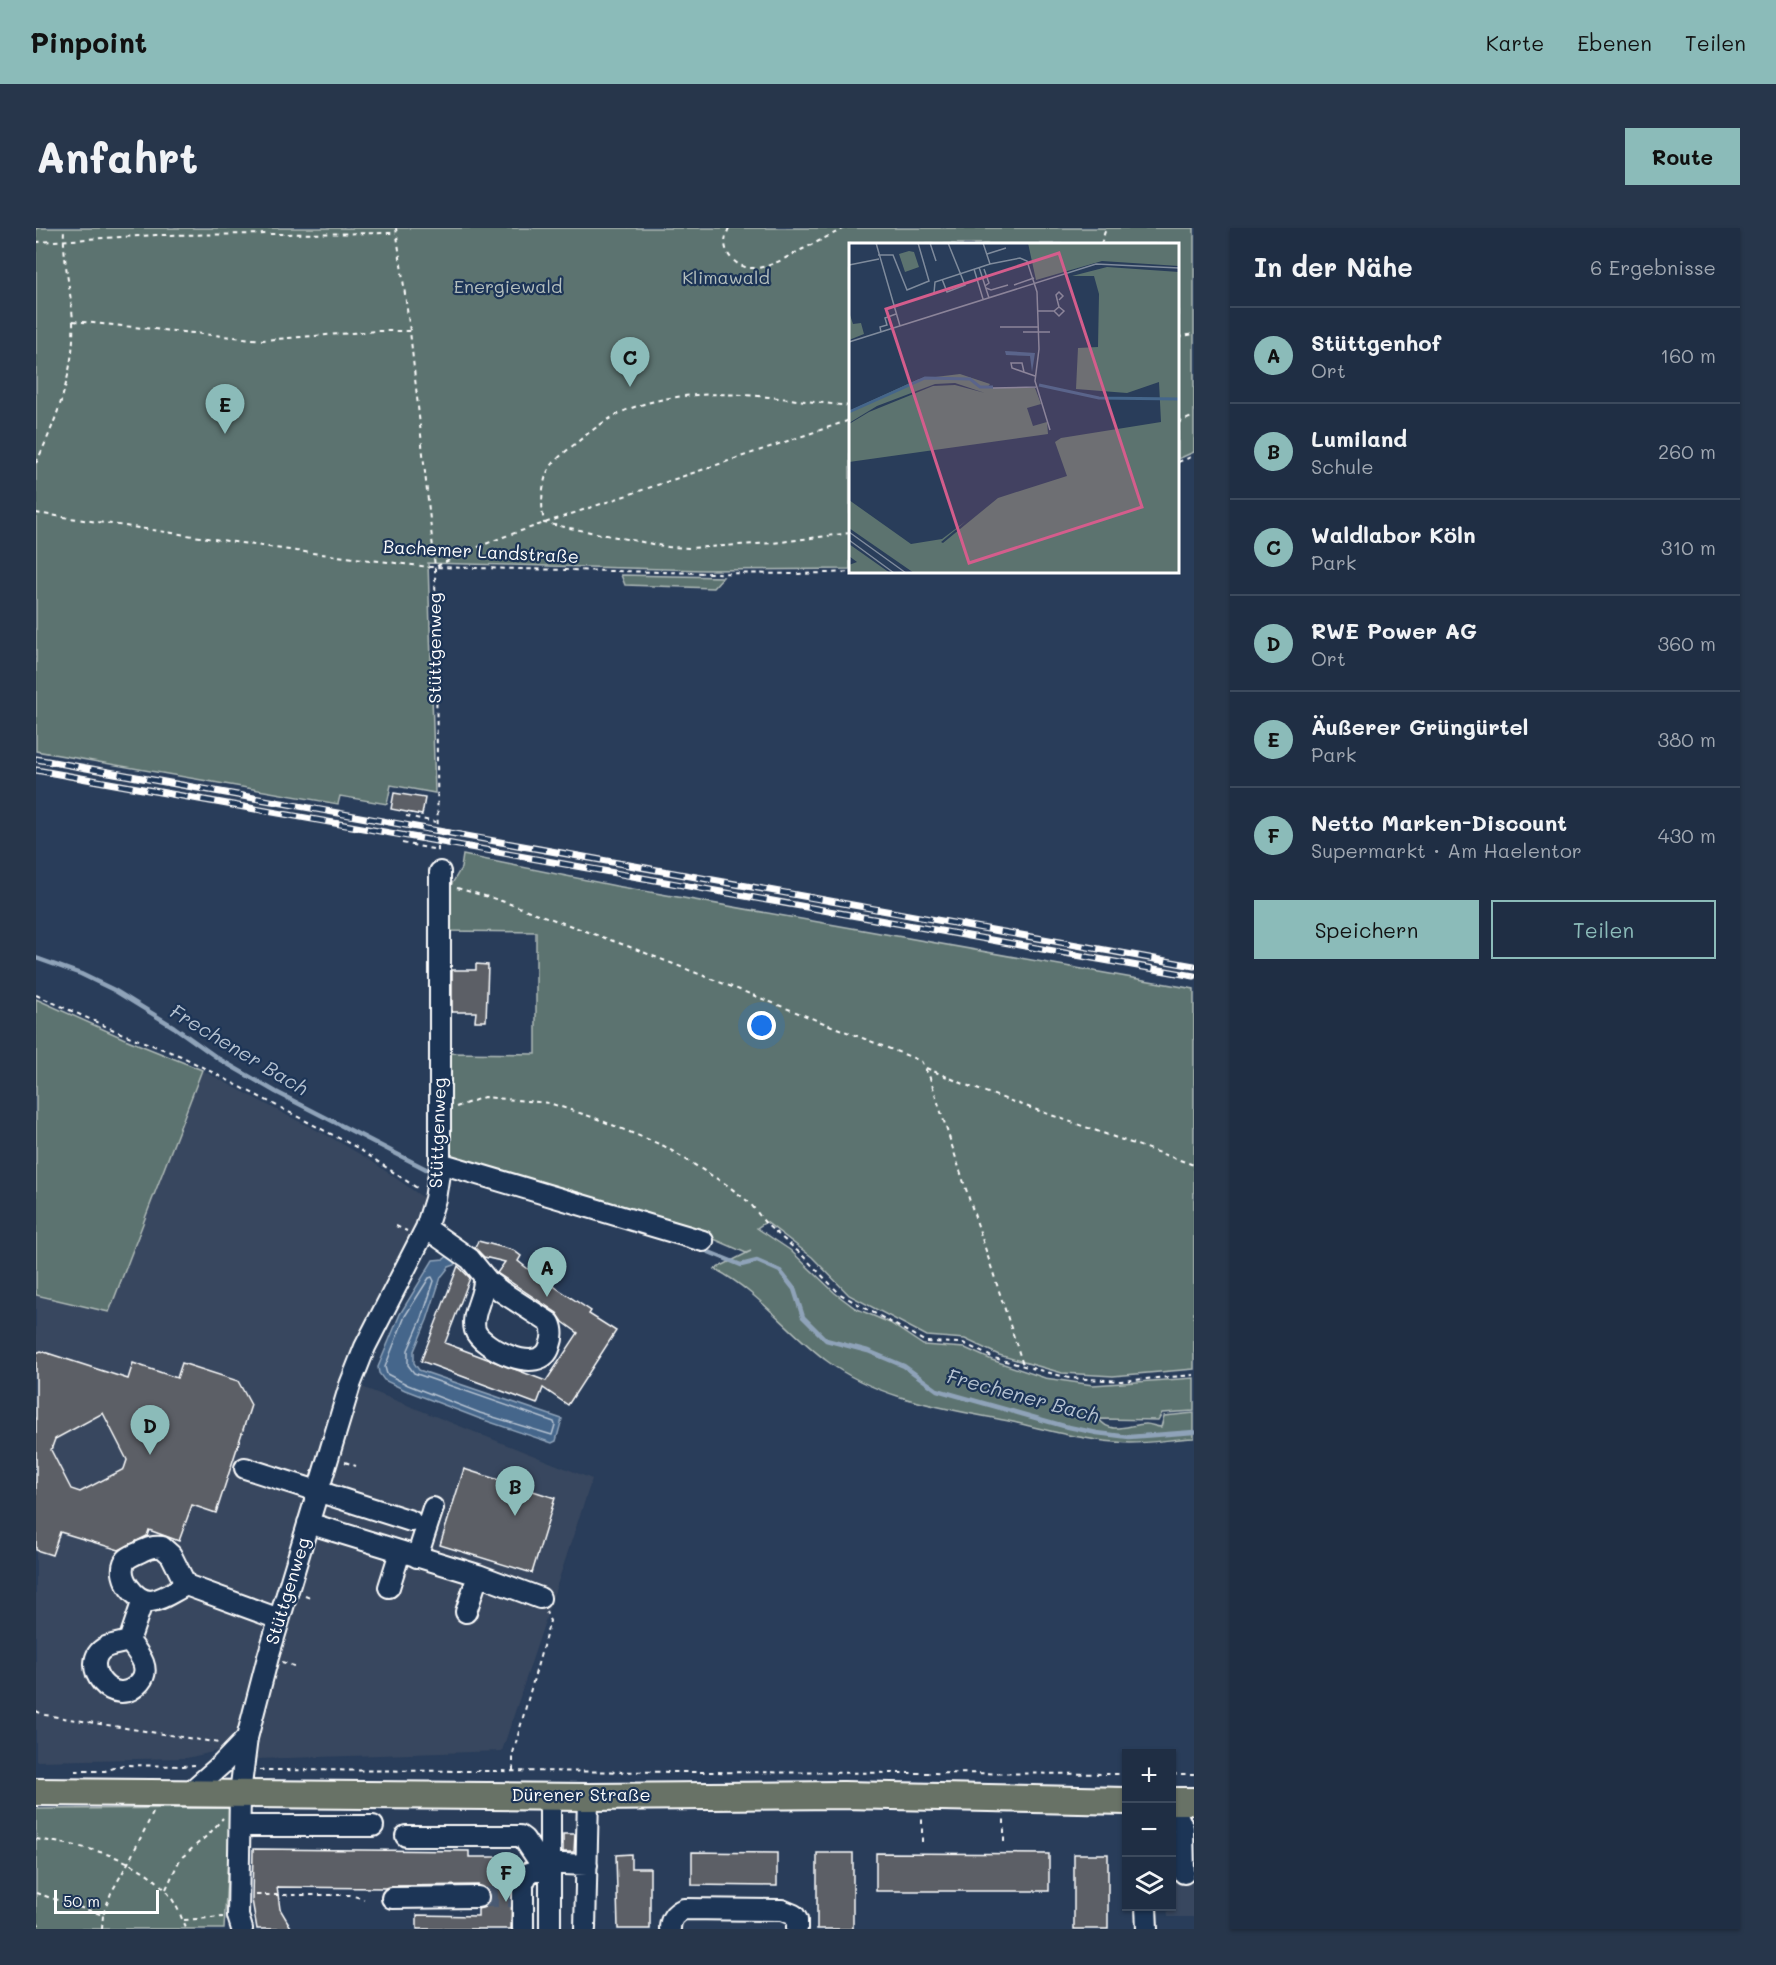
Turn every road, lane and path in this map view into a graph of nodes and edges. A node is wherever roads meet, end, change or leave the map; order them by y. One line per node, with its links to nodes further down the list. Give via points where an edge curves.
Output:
1 (64, 228): 8 (path)
2 (396, 228): 6 (path, Stüttgenweg)
3 (729, 228): 4 (path, via 724,246 729,255 736,262 755,268 776,263)
4 (845, 228)
5 (1106, 228): 9 (path)
6 (396, 233): 8 (path, via 156,235); 11 (path, Stüttgenweg)
7 (36, 242): 8 (path)
8 (64, 242): 10 (path)
9 (1101, 243)
10 (73, 321): 11 (path, via 263,340); 20 (path, via 68,376)
11 (410, 331): 24 (path, Stüttgenweg)
12 (1194, 334): 13 (path)
13 (1179, 337)
14 (849, 406): 22 (path, via 706,394 656,401 627,410 603,422 551,467 545,481)
15 (1194, 416): 17 (path)
16 (849, 420): 22 (path)
17 (1179, 423)
18 (1194, 456): 19 (path)
19 (1179, 462)
20 (36, 464)
21 (36, 513): 24 (path, Bachemer Landstraße)
22 (544, 523): 23 (path, via 690,548); 24 (path)
23 (849, 533)
24 (435, 567): 25 (path, Bachemer Landstraße, via 717,574); 27 (path, Stüttgenweg)
25 (849, 572)
26 (406, 816): 27 (path)
27 (436, 822): 29 (path, Stüttgenweg)
28 (402, 843): 29 (path)
29 (438, 850): 30 (path, Stüttgenweg)
30 (439, 878): 32 (path, via 879,1043 921,1061); 33 (street, Stüttgenweg)
31 (36, 995): 36 (path, via 181,1056 246,1089 356,1147)
32 (925, 1067): 34 (path, via 971,1087); 40 (path)
33 (440, 1112): 35 (street, Stüttgenweg); 40 (path, via 484,1097 549,1103 664,1146 750,1203 766,1224 840,1294 926,1342 963,1343 994,1358)
34 (1194, 1165)
35 (440, 1168): 36 (street, Stüttgenweg); 38 (street)
36 (435, 1199): 37 (street, Stüttgenweg)
37 (426, 1228): 39 (street, via 470,1259); 45 (street, Stüttgenweg, via 365,1347)
38 (703, 1240)
39 (484, 1276): 39 (street, via 550,1323 553,1338 542,1357 523,1360 477,1336 474,1327)
40 (1023, 1365): 41 (path, via 1069,1378)
41 (1194, 1375)
42 (350, 1464): 43 (path)
43 (356, 1466)
44 (245, 1468): 45 (street)
45 (318, 1491): 47 (street); 48 (street, Stüttgenweg)
46 (433, 1508): 49 (street)
47 (411, 1521)
48 (308, 1524): 49 (street); 58 (street, Stüttgenweg)
49 (408, 1554): 50 (street); 52 (street)
50 (478, 1575): 54 (street); 57 (street)
51 (186, 1586): 56 (street, via 153,1601); 56 (street, via 171,1555 162,1547 152,1546 128,1558 123,1565 133,1594); 58 (street)
52 (389, 1587)
53 (306, 1596): 55 (path)
54 (540, 1598): 67 (path, via 550,1621 513,1754)
55 (314, 1599)
56 (143, 1600): 59 (street)
57 (466, 1612)
58 (279, 1619): 63 (street, Stüttgenweg)
59 (129, 1641)
60 (285, 1663): 61 (path)
61 (294, 1666)
62 (36, 1711): 64 (path)
63 (247, 1737): 71 (street, Stüttgenweg); 73 (street, Stüttgenweg)
64 (227, 1744)
65 (202, 1764): 66 (path, via 123,1765 105,1771)
66 (70, 1771)
67 (513, 1772): 68 (path); 71 (path, via 271,1771)
68 (1122, 1774)
69 (1176, 1774): 70 (path)
70 (1194, 1774)
71 (241, 1780): 73 (main road, Dürener Straße); 74 (main road, Dürener Straße); 83 (street, Stüttgenweg)
72 (36, 1792): 73 (main road, Dürener Straße)
73 (189, 1793)
74 (550, 1795): 75 (main road, Dürener Straße); 93 (street)
75 (588, 1797): 76 (main road, Dürener Straße, via 843,1795); 92 (street)
76 (1122, 1801)
77 (1194, 1801): 78 (main road)
78 (1176, 1803)
79 (157, 1805): 91 (path)
80 (922, 1809): 88 (path)
81 (1004, 1809): 89 (path)
82 (1176, 1809): 85 (street)
83 (232, 1821): 84 (street); 95 (path, via 210,1833 180,1859); 97 (street, Stüttgenweg)
84 (373, 1826)
85 (1189, 1828): 90 (street)
86 (406, 1836): 93 (street, via 520,1836 540,1863)
87 (36, 1839): 91 (path, via 77,1845)
88 (922, 1842)
89 (1004, 1842)
90 (1189, 1850): 94 (street)
91 (128, 1863): 95 (path); 104 (path)
92 (587, 1865): 93 (street); 113 (street)
93 (550, 1867): 101 (street, via 528,1873); 102 (street)
94 (1183, 1873)
95 (166, 1889): 105 (path)
96 (36, 1893): 104 (path)
97 (238, 1895): 100 (path, via 350,1895); 107 (street, Stüttgenweg)
98 (478, 1897): 99 (street)
99 (392, 1898)
100 (364, 1899)
101 (520, 1899): 102 (street); 111 (street)
102 (550, 1903): 112 (street)
103 (1146, 1911): 116 (street)
104 (103, 1915): 109 (path)
105 (183, 1920): 107 (path); 110 (path)
106 (36, 1922): 108 (path)
107 (240, 1922)
108 (44, 1929)
109 (102, 1929)
110 (185, 1929)
111 (523, 1929)
112 (550, 1929)
113 (585, 1929)
114 (670, 1929): 115 (street, via 673,1917 684,1909 782,1910 795,1915)
115 (797, 1929)
116 (1147, 1929)

